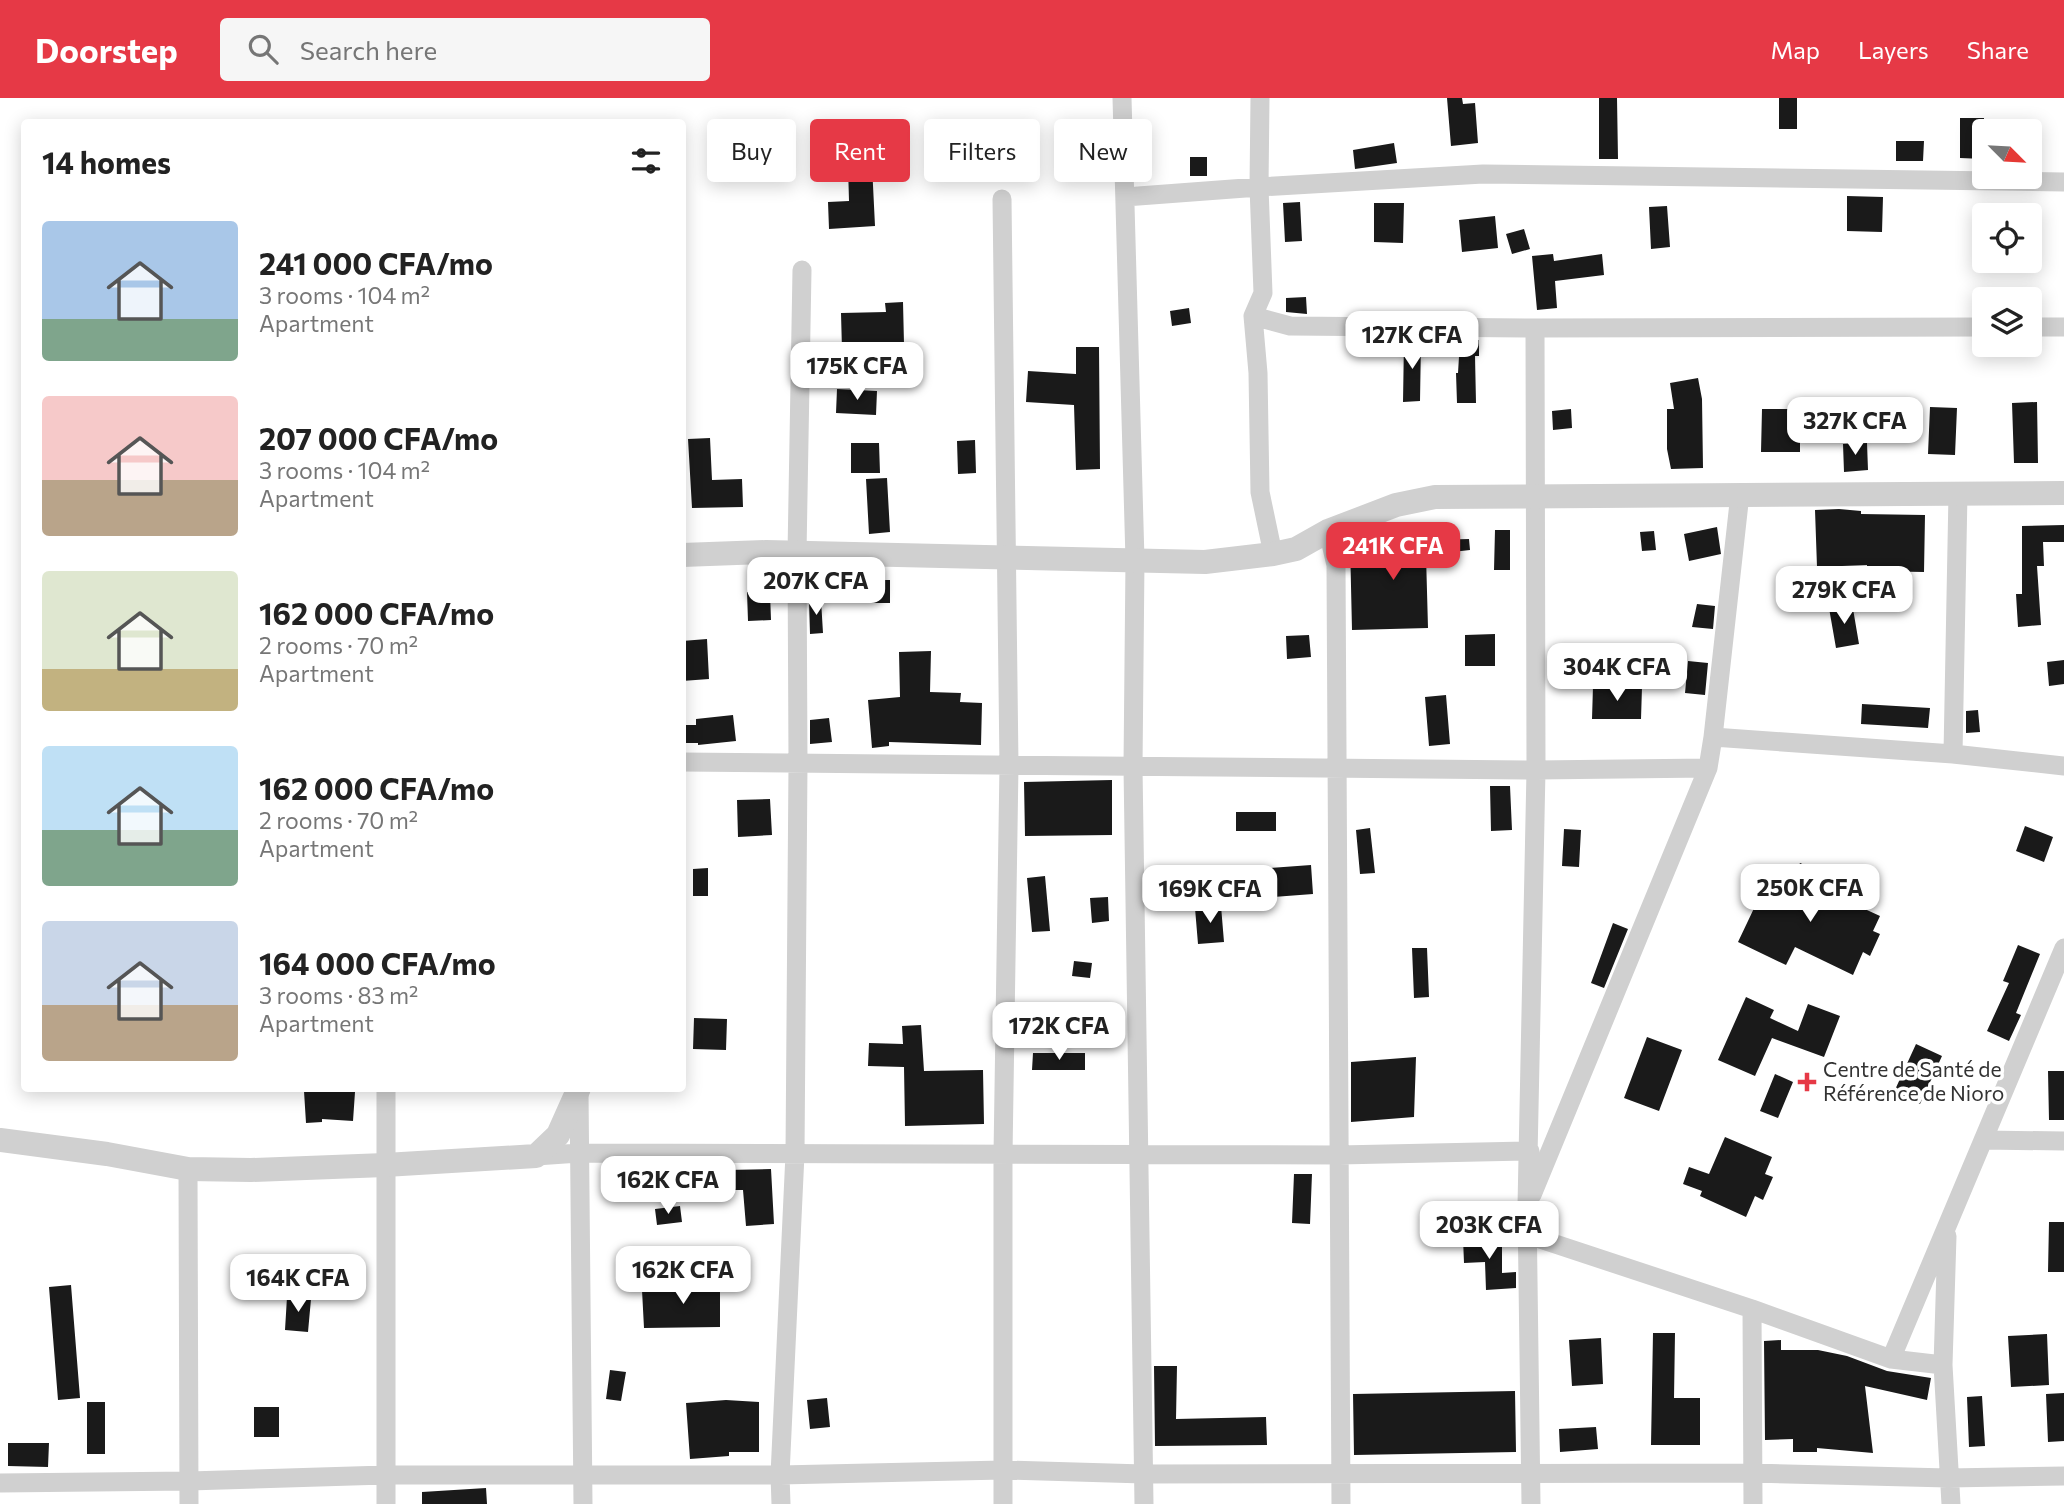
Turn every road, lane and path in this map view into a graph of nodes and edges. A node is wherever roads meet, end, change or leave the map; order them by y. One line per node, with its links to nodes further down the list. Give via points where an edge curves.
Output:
1 (1122, 98): 5 (street)
2 (1260, 98): 4 (street)
3 (2064, 182): 4 (street, via 1483,174)
4 (1259, 187): 5 (street); 8 (street, via 1263,293)
5 (1125, 197): 22 (street)
6 (1002, 200): 21 (street)
7 (802, 270): 18 (street)
8 (1253, 316): 12 (street, via 1290,326); 19 (street, via 1260,492)
9 (1972, 327): 12 (street)
10 (2042, 327): 11 (street)
11 (2064, 327)
12 (1535, 328): 16 (street)
13 (1958, 493): 14 (street); 15 (street); 24 (street)
14 (2064, 493)
15 (1740, 494): 16 (street); 23 (street)
16 (1536, 498): 17 (street, via 1435,497 1396,505); 32 (street)
17 (1328, 531): 19 (street); 30 (street, via 1336,565)
18 (797, 553): 20 (street); 21 (street); 26 (street)
19 (1273, 554): 22 (street, via 1205,562)
20 (686, 555)
21 (1006, 557): 22 (street); 27 (street)
22 (1135, 560): 29 (street)
23 (1713, 737): 24 (street); 31 (street)
24 (1953, 754): 28 (street)
25 (686, 762): 26 (street)
26 (798, 763): 27 (street); 42 (street)
27 (1009, 765): 29 (street); 43 (street)
28 (2064, 766)
29 (1133, 767): 30 (street); 44 (street)
30 (1337, 768): 32 (street); 45 (street)
31 (1708, 768): 32 (street); 49 (street)
32 (1536, 770): 40 (street)
33 (2064, 948): 38 (street)
34 (386, 1092): 47 (street)
35 (578, 1092): 46 (street, via 558,1135)
36 (579, 1092): 41 (street)
37 (0, 1140): 48 (street)
38 (1983, 1140): 39 (street); 50 (street)
39 (2064, 1141)
40 (1530, 1151): 45 (street); 49 (street)
41 (579, 1153): 42 (street); 46 (street); 61 (street)
42 (795, 1154): 43 (street); 62 (street)
43 (1003, 1155): 44 (street); 55 (street)
44 (1140, 1155): 45 (street); 58 (street)
45 (1339, 1155): 59 (street)
46 (537, 1156): 47 (street)
47 (385, 1165): 48 (street); 60 (street)
48 (188, 1169): 65 (street)
49 (1527, 1206): 51 (street)
50 (1948, 1223): 53 (street); 54 (street)
51 (1528, 1235): 52 (street); 56 (street)
52 (1752, 1309): 53 (street); 57 (street)
53 (1891, 1359): 54 (street)
54 (1943, 1364): 64 (street)
55 (1003, 1471): 58 (street); 62 (street); 71 (street)
56 (1529, 1472): 57 (street); 59 (street); 74 (street)
57 (1753, 1473): 64 (street); 75 (street)
58 (1144, 1474): 59 (street); 72 (street)
59 (1341, 1474): 73 (street)
60 (386, 1475): 61 (street); 65 (street); 68 (street)
61 (583, 1475): 62 (street); 69 (street)
62 (780, 1475): 70 (street)
63 (2064, 1476): 64 (street)
64 (1948, 1479): 76 (street)
65 (189, 1481): 66 (street); 67 (street)
66 (0, 1483)
67 (189, 1504)
68 (386, 1504)
69 (583, 1504)
70 (780, 1504)
71 (1003, 1504)
72 (1144, 1504)
73 (1341, 1504)
74 (1531, 1504)
75 (1754, 1504)
76 (1951, 1504)

